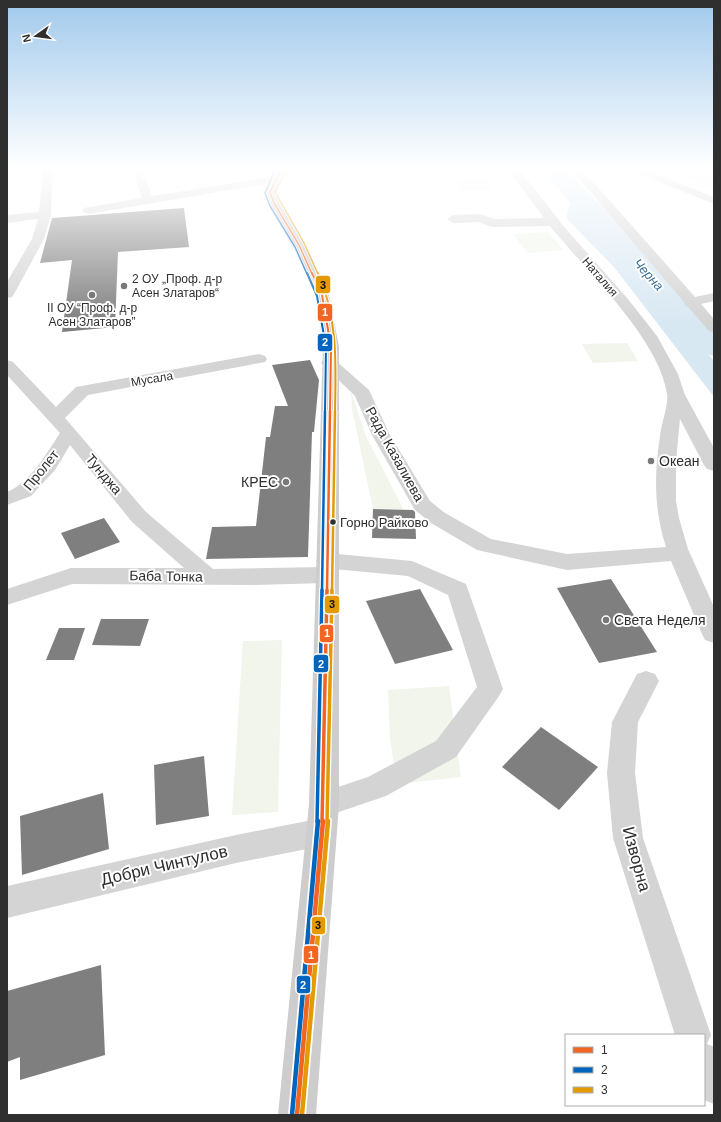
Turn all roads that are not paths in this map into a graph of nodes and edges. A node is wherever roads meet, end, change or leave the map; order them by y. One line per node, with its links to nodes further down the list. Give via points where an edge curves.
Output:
1 (44, 219): 7 (street, via 38,239)
2 (284, 219): 12 (street, via 299,245 322,295 331,347)
3 (483, 219): 6 (street, via 492,223)
4 (550, 219): 6 (street, Наталия)
5 (619, 219): 9 (street)
6 (552, 222): 14 (street, Наталия, via 639,323 658,350)
7 (7, 294)
8 (714, 298): 9 (street)
9 (690, 302): 10 (street)
10 (714, 328)
11 (258, 359): 15 (street, Мусала, via 82,391)
12 (329, 363): 19 (street, Рада Казалиева, via 363,394 381,435 422,505 438,518 485,545 567,562); 20 (street)
13 (7, 365): 15 (street, Тунджа)
14 (676, 395): 17 (street, Наталия); 19 (street, Наталия, via 668,433 666,496 672,531)
15 (56, 418): 16 (street, Тунджа)
16 (69, 432): 18 (street, Пролет, via 48,466 24,492); 21 (street, Тунджа, via 139,517)
17 (714, 465)
18 (7, 500)
19 (680, 553): 23 (street, Наталия)
20 (327, 568): 21 (street, Баба Тонка); 25 (street); 25 (street, Баба Тонка, via 412,569 458,590 490,689 446,749)
21 (208, 577): 22 (street, Баба Тонка, via 71,576)
22 (7, 597)
23 (714, 634)
24 (646, 681): 27 (street, Изворна, via 625,722 621,773 628,838)
25 (323, 818): 26 (street, Добри Чинтулов, via 236,849); 30 (street)
26 (7, 902)
27 (693, 1034)
28 (705, 1063): 29 (street)
29 (714, 1085)
30 (297, 1115)

